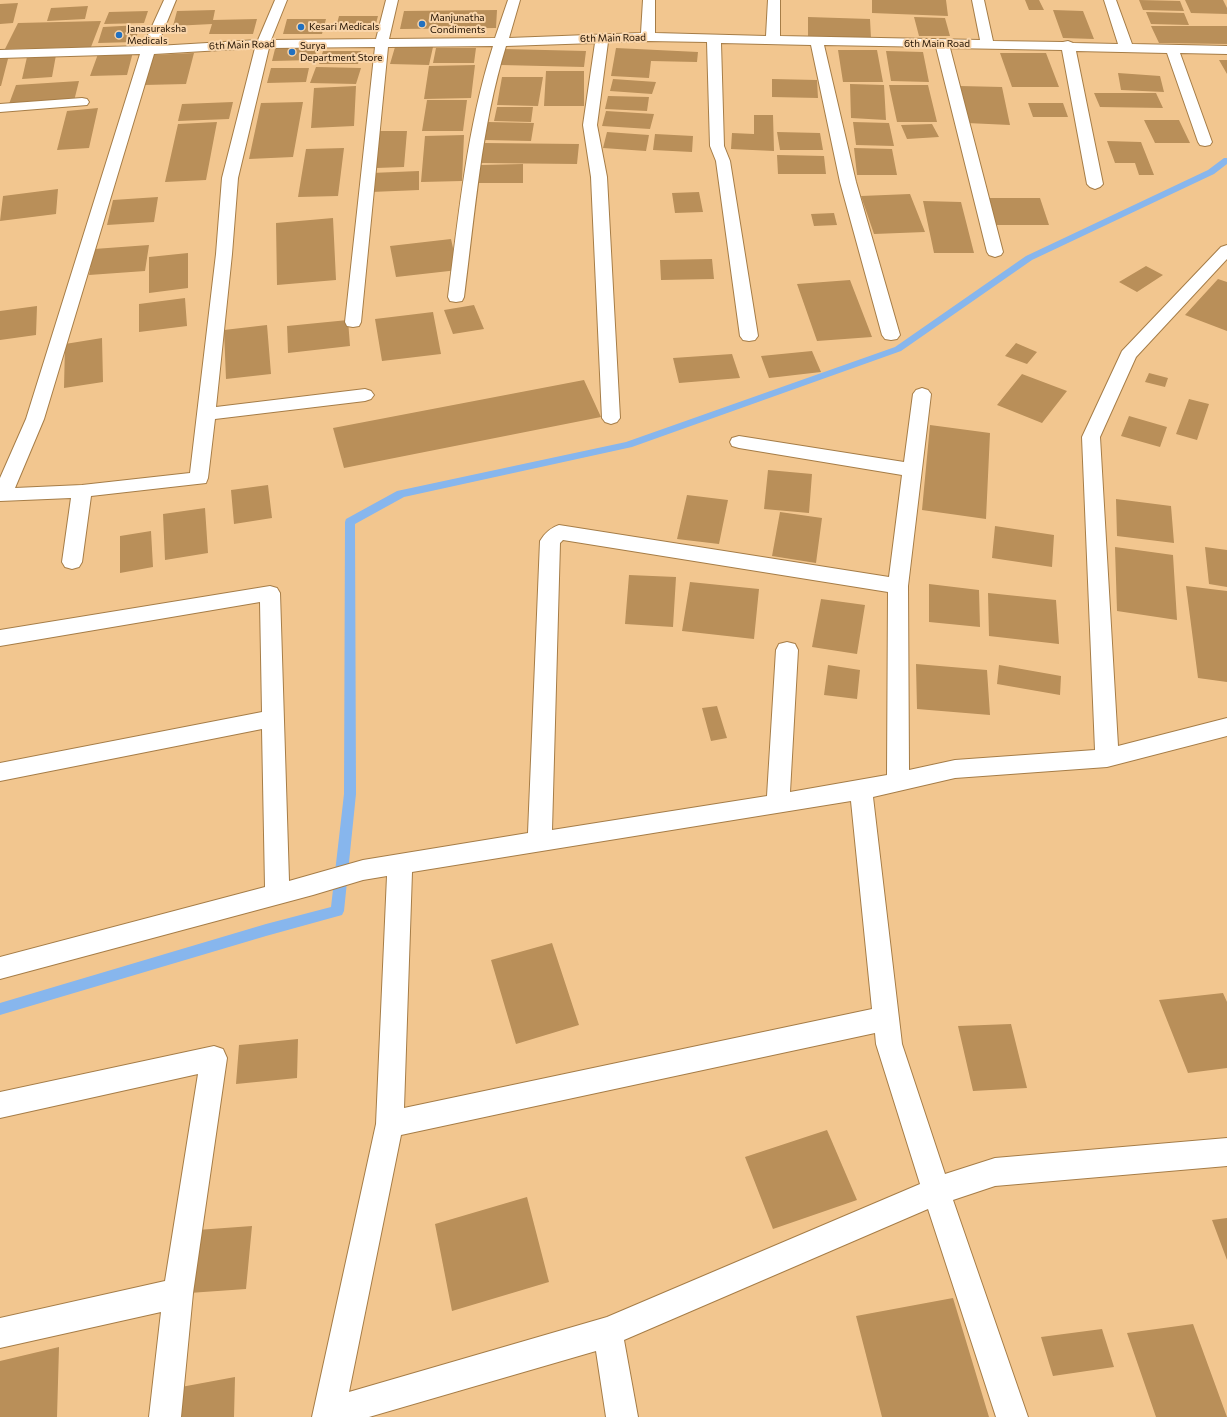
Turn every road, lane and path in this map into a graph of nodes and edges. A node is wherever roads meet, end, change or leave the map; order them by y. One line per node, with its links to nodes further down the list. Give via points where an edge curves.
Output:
1 (170, 0): 22 (street)
2 (281, 0): 16 (street)
3 (392, 0): 13 (street)
4 (514, 0): 14 (street)
5 (649, 0): 9 (street)
6 (774, 0): 12 (street)
7 (978, 0): 18 (street)
8 (1110, 0): 20 (street)
9 (648, 37): 10 (street, 6th Main Road); 11 (street, 6th Main Road)
10 (714, 38): 12 (street, 6th Main Road); 34 (street, via 717,146 723,161)
11 (602, 39): 14 (street, 6th Main Road); 38 (street, via 590,125 599,177)
12 (773, 40): 15 (street, 6th Main Road)
13 (382, 42): 14 (street, 6th Main Road); 16 (street, 6th Main Road); 32 (street)
14 (500, 42): 31 (street, via 490,76 474,156)
15 (817, 42): 17 (street, 6th Main Road); 33 (street, via 848,182)
16 (263, 44): 22 (street, 6th Main Road); 37 (street, via 230,178)
17 (942, 44): 18 (street, 6th Main Road); 30 (street)
18 (987, 44): 19 (street, 6th Main Road)
19 (1068, 45): 20 (street, 6th Main Road); 28 (street)
20 (1126, 46): 21 (street, 6th Main Road)
21 (1172, 48): 23 (street, 6th Main Road); 27 (street)
22 (148, 50): 24 (street, 6th Main Road); 41 (street, via 35,419 2,495)
23 (1227, 50)
24 (0, 54)
25 (82, 102): 26 (street)
26 (0, 108)
27 (1205, 142)
28 (1095, 184)
29 (1227, 250): 48 (street, via 1128,355 1091,437)
30 (995, 252)
31 (456, 297)
32 (353, 322)
33 (891, 335)
34 (749, 336)
35 (922, 394): 40 (street)
36 (365, 395): 37 (street)
37 (206, 414): 41 (street, via 199,478)
38 (611, 418)
39 (739, 442): 40 (street)
40 (913, 470): 43 (street)
41 (82, 492): 42 (street)
42 (72, 562)
43 (898, 586): 50 (street); 53 (street, via 559,532 550,541)
44 (0, 638): 46 (street, via 270,593)
45 (787, 650): 52 (street)
46 (273, 718): 49 (street); 55 (street)
47 (1227, 727): 48 (street)
48 (1107, 758): 50 (street, via 954,769)
49 (0, 772)
50 (898, 782): 51 (street)
51 (861, 790): 52 (street); 57 (street)
52 (778, 804): 53 (street)
53 (540, 842): 54 (street)
54 (400, 864): 55 (street, via 363,870); 59 (street)
55 (277, 894): 56 (street)
56 (0, 968)
57 (887, 1018): 59 (street); 61 (street, via 889,1044)
58 (0, 1105): 62 (street, via 214,1058)
59 (390, 1124): 65 (street)
60 (1227, 1152): 61 (street, via 995,1172)
61 (936, 1191): 64 (street); 68 (street)
62 (178, 1293): 63 (street); 66 (street)
63 (0, 1332)
64 (608, 1332): 65 (street); 67 (street)
65 (328, 1415)
66 (165, 1417)
67 (622, 1417)
68 (1012, 1417)

